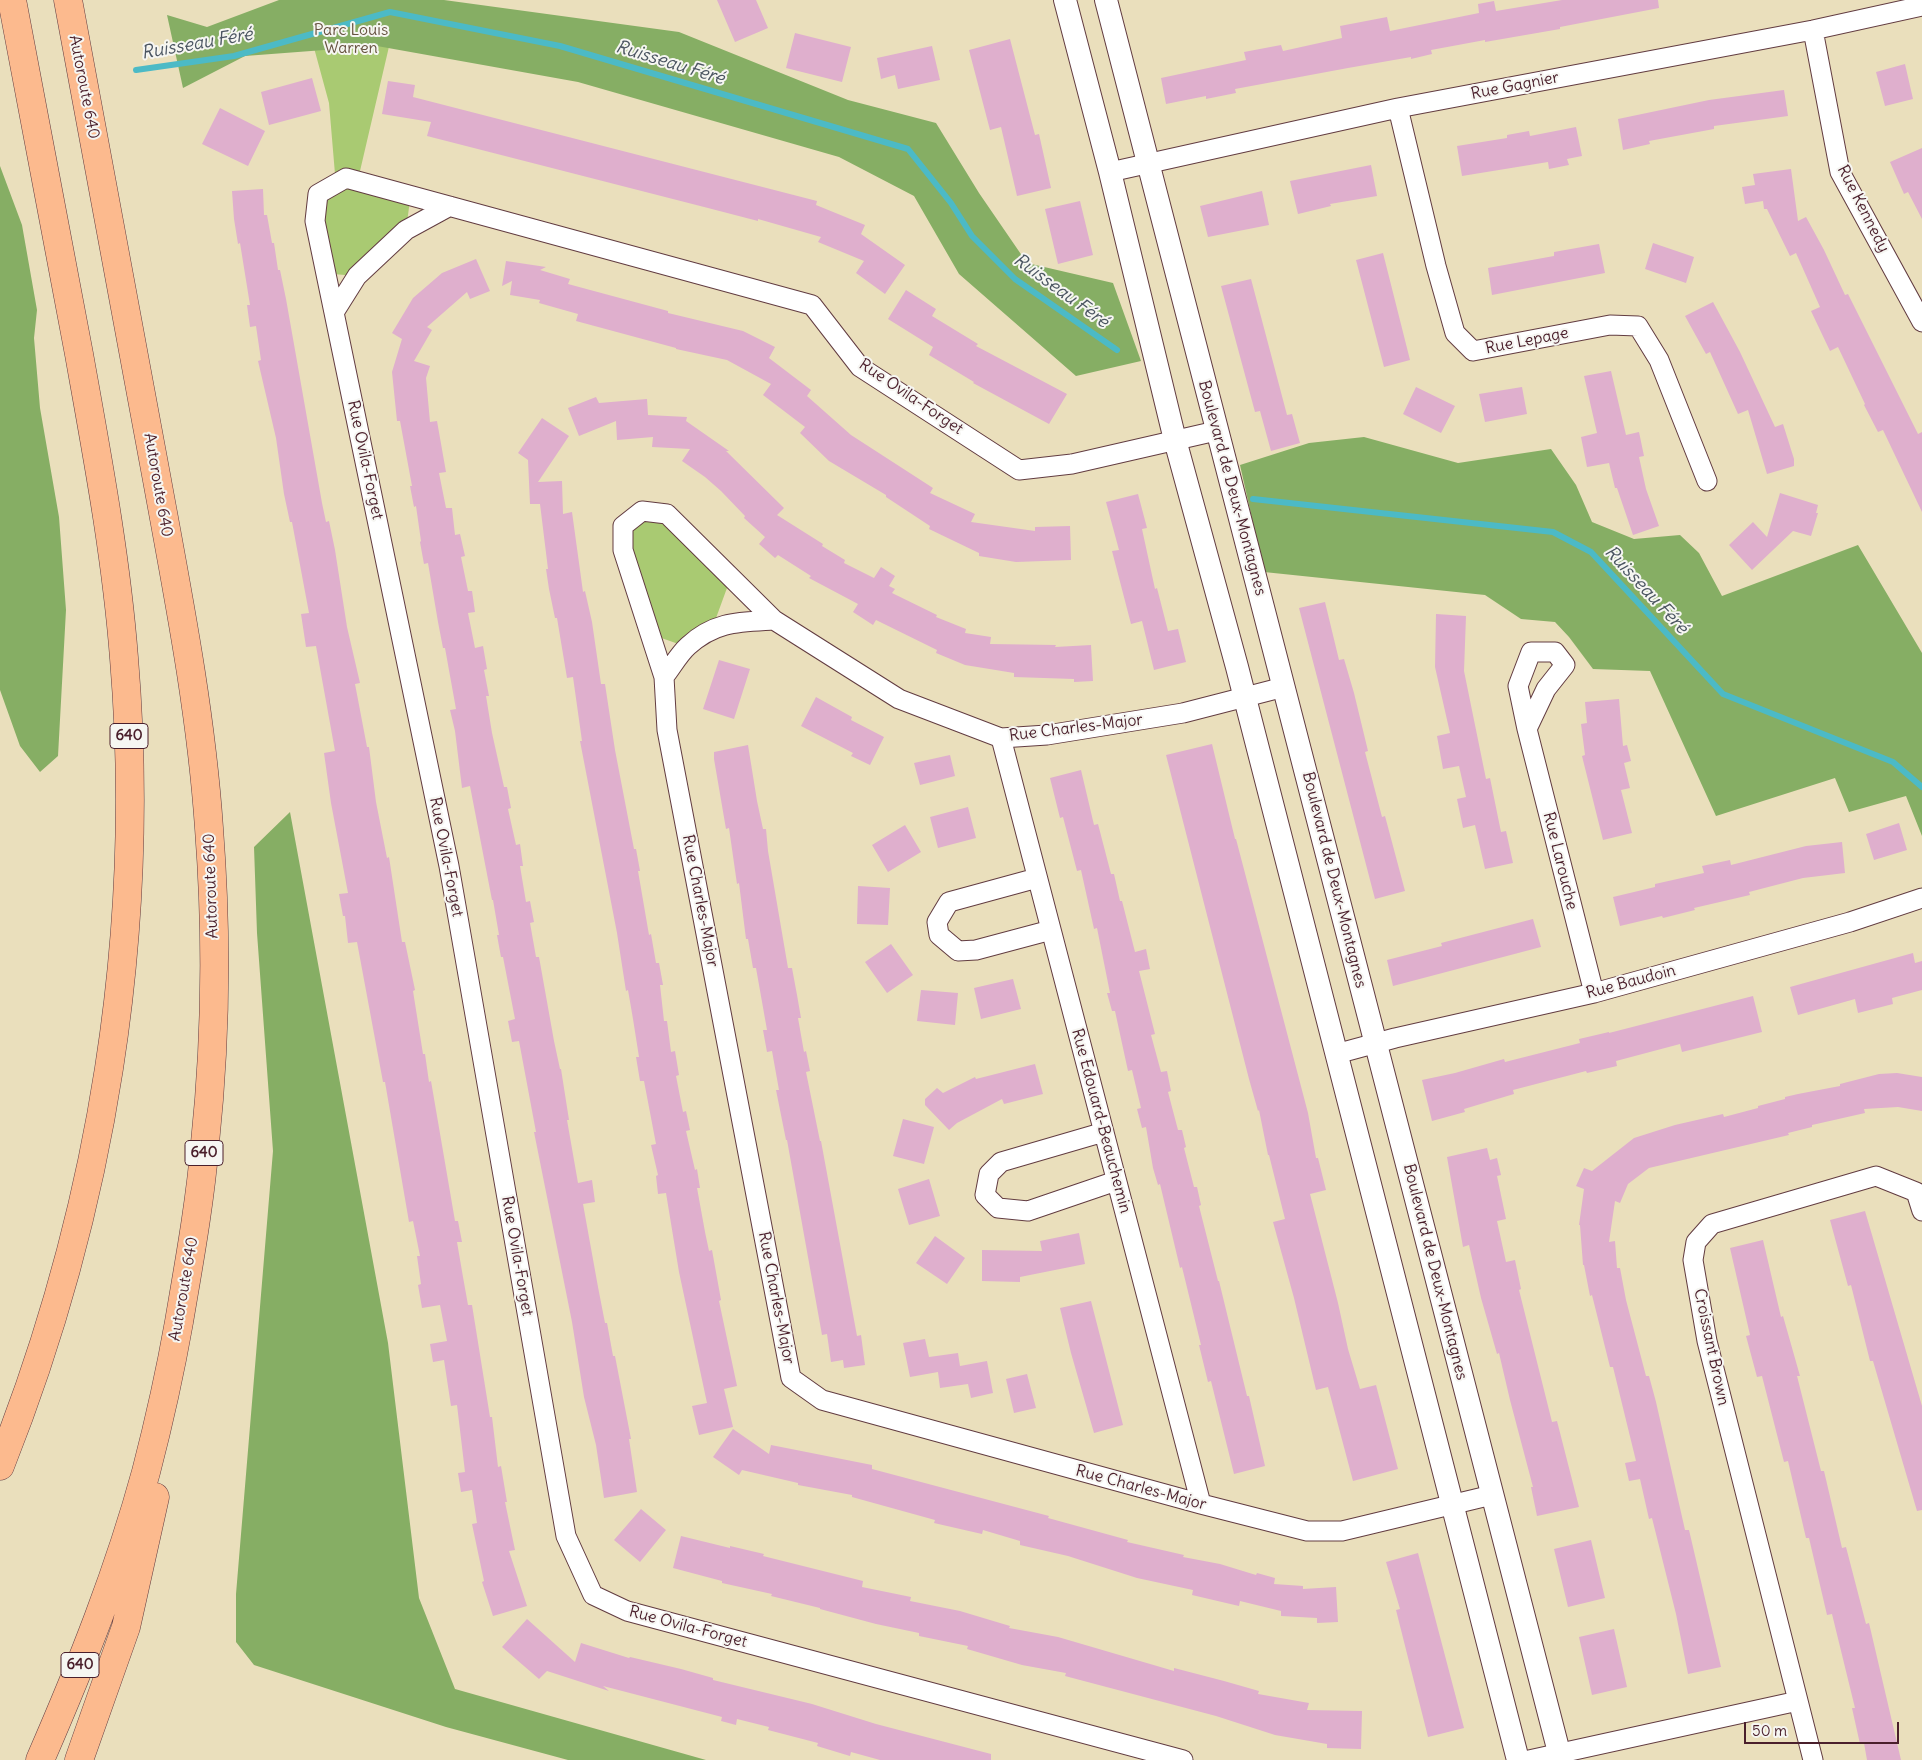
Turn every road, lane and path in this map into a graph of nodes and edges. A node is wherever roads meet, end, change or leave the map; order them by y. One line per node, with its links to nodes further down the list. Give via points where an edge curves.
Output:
1 (12, 0): 32 (highway, 640, via 94,436 114,561 128,708 129,862 115,1035 93,1156 71,1254 46,1338)
2 (68, 0): 31 (highway, Autoroute 640 / 640, via 180,612 208,804 213,919 209,1101 195,1225)
3 (1065, 0): 9 (street)
4 (1106, 0): 8 (street, Boulevard de Deux-Montagnes)
5 (1922, 6): 6 (street, Rue Gagnier)
6 (1813, 30): 7 (street, Rue Gagnier); 12 (street, Rue Kennedy, via 1840,172)
7 (1398, 108): 8 (street, Rue Gagnier); 15 (street, Rue Lepage, via 1455,333 1473,351 1610,325 1638,326 1659,360)
8 (1149, 164): 9 (street, Rue Gagnier); 13 (street, Boulevard de Deux-Montagnes)
9 (1110, 172): 14 (street)
10 (450, 206): 11 (street, via 406,230 357,276); 11 (street, Rue Ovila-Forget, via 346,178 318,194 315,221); 14 (street, Rue Ovila-Forget, via 812,305 860,367 1019,470 1072,464)
11 (335, 312): 40 (street, Rue Ovila-Forget, via 449,866 566,1536 593,1595 627,1611)
12 (1922, 322)
13 (1216, 431): 14 (street, Rue Ovila-Forget); 18 (street, Boulevard de Deux-Montagnes)
14 (1175, 440): 19 (street)
15 (1707, 481)
16 (774, 620): 17 (street, via 730,623 712,629 687,647); 17 (street, Rue Charles-Major, via 667,514 642,511 623,526 623,550); 21 (street, Rue Charles-Major, via 899,699)
17 (664, 677): 34 (street, Rue Charles-Major, via 667,730 791,1378 822,1400)
18 (1284, 687): 19 (street, Rue Charles-Major); 26 (street, Boulevard de Deux-Montagnes)
19 (1244, 698): 21 (street, Rue Charles-Major, via 1183,713 1047,735); 27 (street)
20 (1527, 729): 25 (street, Rue Larouche)
21 (1001, 738): 22 (street, Rue Edouard-Beauchemin)
22 (1037, 878): 24 (street, Rue Edouard-Beauchemin); 24 (street, via 949,902 936,922 939,935 958,950 976,950)
23 (1922, 898): 25 (street, Rue Baudoin, via 1850,922)
24 (1051, 930): 28 (street, Rue Edouard-Beauchemin)
25 (1594, 993): 26 (street, Rue Baudoin)
26 (1376, 1043): 27 (street, Rue Baudoin); 33 (street, Boulevard de Deux-Montagnes)
27 (1336, 1054): 35 (street)
28 (1104, 1132): 29 (street, Rue Edouard-Beauchemin); 29 (street, via 1001,1162 989,1174 985,1195 998,1208 1028,1211)
29 (1116, 1181): 34 (street, Rue Edouard-Beauchemin)
30 (1922, 1212): 36 (street, Croissant Brown, via 1916,1192 1876,1176 1712,1224 1696,1242 1693,1260 1707,1341)
31 (173, 1354): 38 (highway, Autoroute 640 / 640, via 124,1545); 39 (highway, via 153,1507 126,1627)
32 (0, 1466)
33 (1492, 1495): 35 (street, Rue Charles-Major); 37 (street, Boulevard de Deux-Montagnes)
34 (1201, 1504): 35 (street, Rue Charles-Major, via 1307,1531 1342,1531)
35 (1452, 1505): 41 (street)
36 (1798, 1701): 37 (street); 43 (street)
37 (1560, 1757): 42 (street)
38 (40, 1760)
39 (79, 1760)
40 (1183, 1760)
41 (1518, 1760)
42 (1529, 1760)
43 (1813, 1760)

